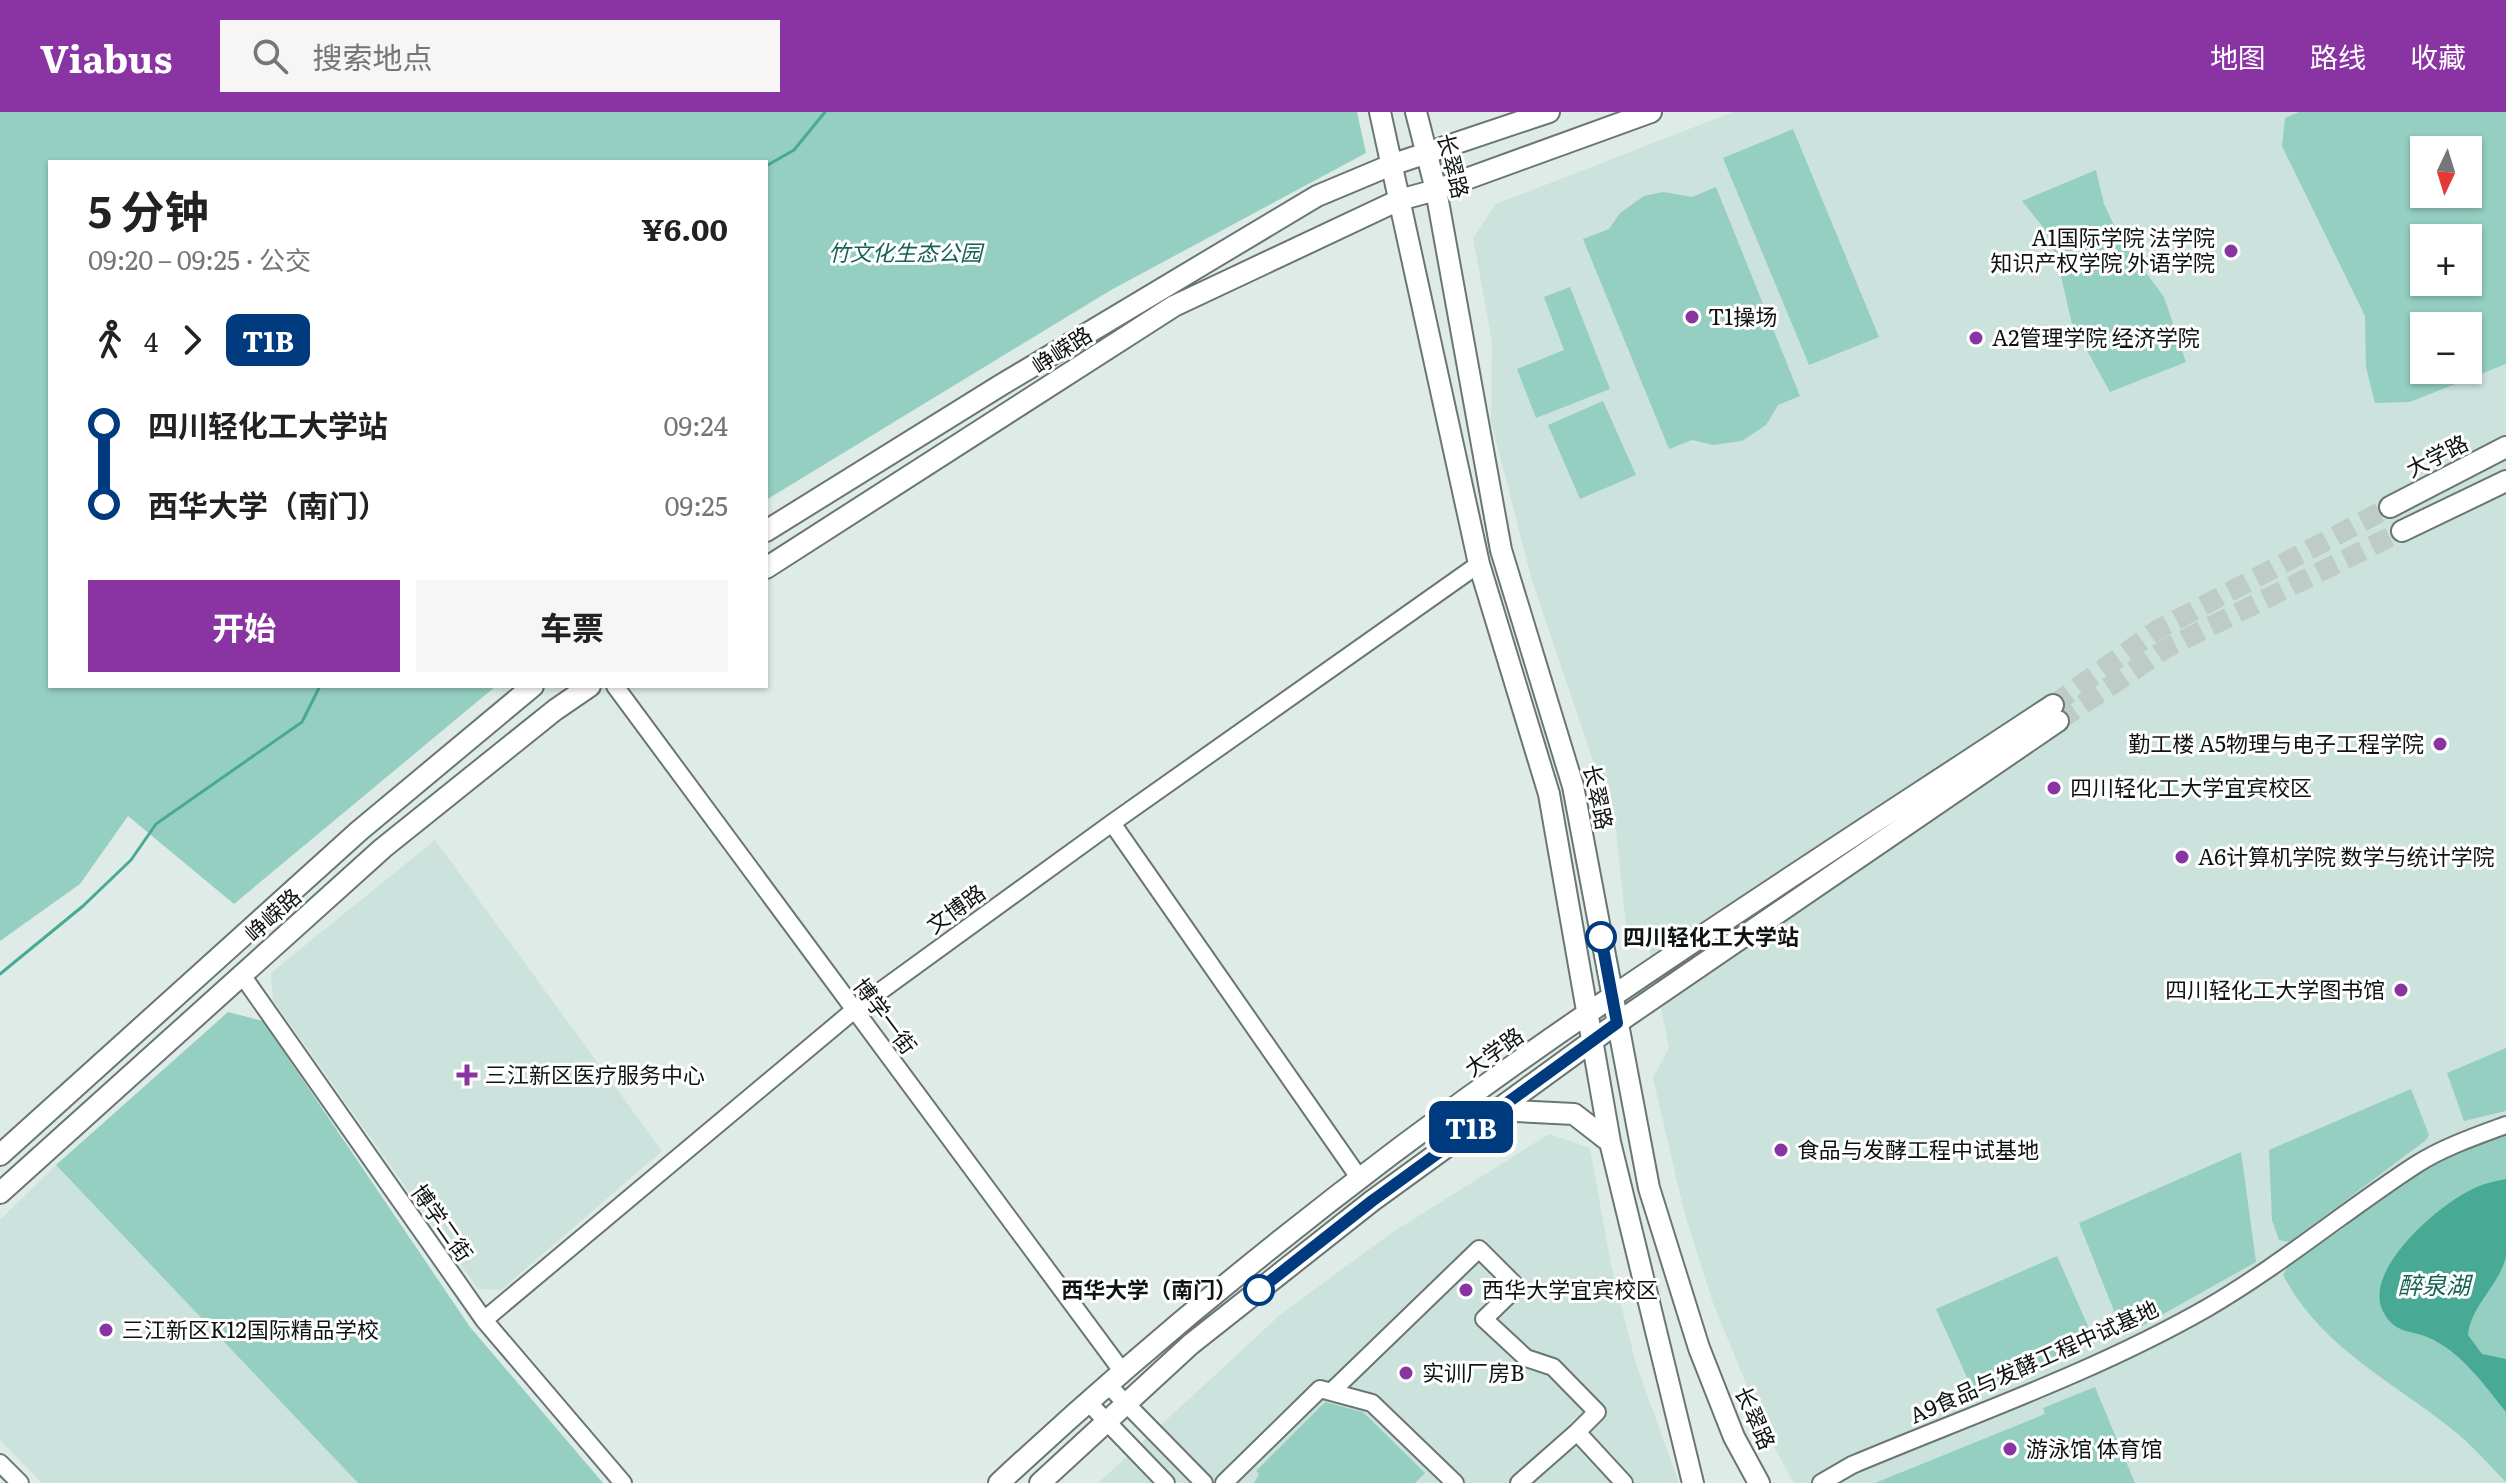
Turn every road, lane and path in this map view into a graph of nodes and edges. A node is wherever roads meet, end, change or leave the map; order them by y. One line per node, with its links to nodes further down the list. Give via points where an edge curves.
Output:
1 (1380, 112): 6 (main road)
2 (1416, 112): 5 (main road, 长翠路)
3 (1549, 112): 5 (main road, 峥嵘路)
4 (1651, 112): 7 (main road, 峥嵘路)
5 (1425, 154): 6 (main road, 峥嵘路); 7 (main road, 长翠路)
6 (1391, 165): 8 (main road); 12 (main road, 峥嵘路, via 1317,196)
7 (1436, 190): 8 (main road, 峥嵘路); 21 (main road, 长翠路, via 1501,550 1573,786)
8 (1399, 200): 14 (main road); 15 (main road, 峥嵘路, via 1174,306)
9 (2506, 447): 11 (main road, 大学路)
10 (2506, 481): 13 (main road)
11 (2390, 507)
12 (768, 530)
13 (2402, 531)
14 (1479, 564): 19 (street, 文博路); 23 (main road, via 1549,794)
15 (768, 567)
16 (531, 688): 29 (main road, 峥嵘路, via 359,831)
17 (587, 688): 20 (main road, 峥嵘路, via 383,848)
18 (616, 688): 22 (street, 博学一街)
19 (1112, 823): 22 (street, 文博路); 30 (street)
20 (242, 975): 31 (main road, 峥嵘路); 32 (street, 博学二街)
21 (1612, 997): 23 (main road, 大学路); 24 (main road, 长翠路); 24 (main road, 大学路, via 2056,713)
22 (853, 1011): 32 (street, 文博路); 33 (street, 博学一街)
23 (1588, 1013): 25 (main road); 30 (main road, 大学路)
24 (1617, 1023): 25 (main road, 大学路); 51 (main road, 长翠路, via 1649,1188 1694,1333 1734,1437)
25 (1593, 1040): 26 (main road, 大学路); 28 (main road)
26 (1495, 1110): 28 (main road, via 1574,1114); 36 (main road, 大学路, via 1191,1344)
27 (2506, 1125): 52 (street, A9食品与发酵工程中试基地, via 2418,1163 2309,1243 2206,1309 2090,1367 1852,1465)
28 (1610, 1142): 50 (main road)
29 (0, 1155)
30 (1360, 1179): 33 (main road, 大学路)
31 (0, 1193)
32 (484, 1320): 41 (street, 博学二街)
33 (1115, 1377): 35 (main road, 大学路); 36 (street, 博学一街)
34 (1331, 1392): 38 (street, via 1479,1249 1517,1287 1484,1319 1526,1358 1553,1367 1597,1412); 46 (street, via 1320,1389); 47 (street, via 1372,1403)
35 (1087, 1401): 37 (street); 42 (main road, 大学路)
36 (1125, 1404): 37 (main road, 大学路); 45 (street, 博学一街)
37 (1106, 1421): 43 (main road, 大学路); 44 (street)
38 (1577, 1432): 48 (street); 49 (street)
39 (0, 1463): 40 (street)
40 (20, 1483)
41 (623, 1483)
42 (999, 1483)
43 (1040, 1483)
44 (1166, 1483)
45 (1204, 1483)
46 (1224, 1483)
47 (1455, 1483)
48 (1519, 1483)
49 (1624, 1483)
50 (1693, 1483)
51 (1759, 1483)
52 (1821, 1483)

